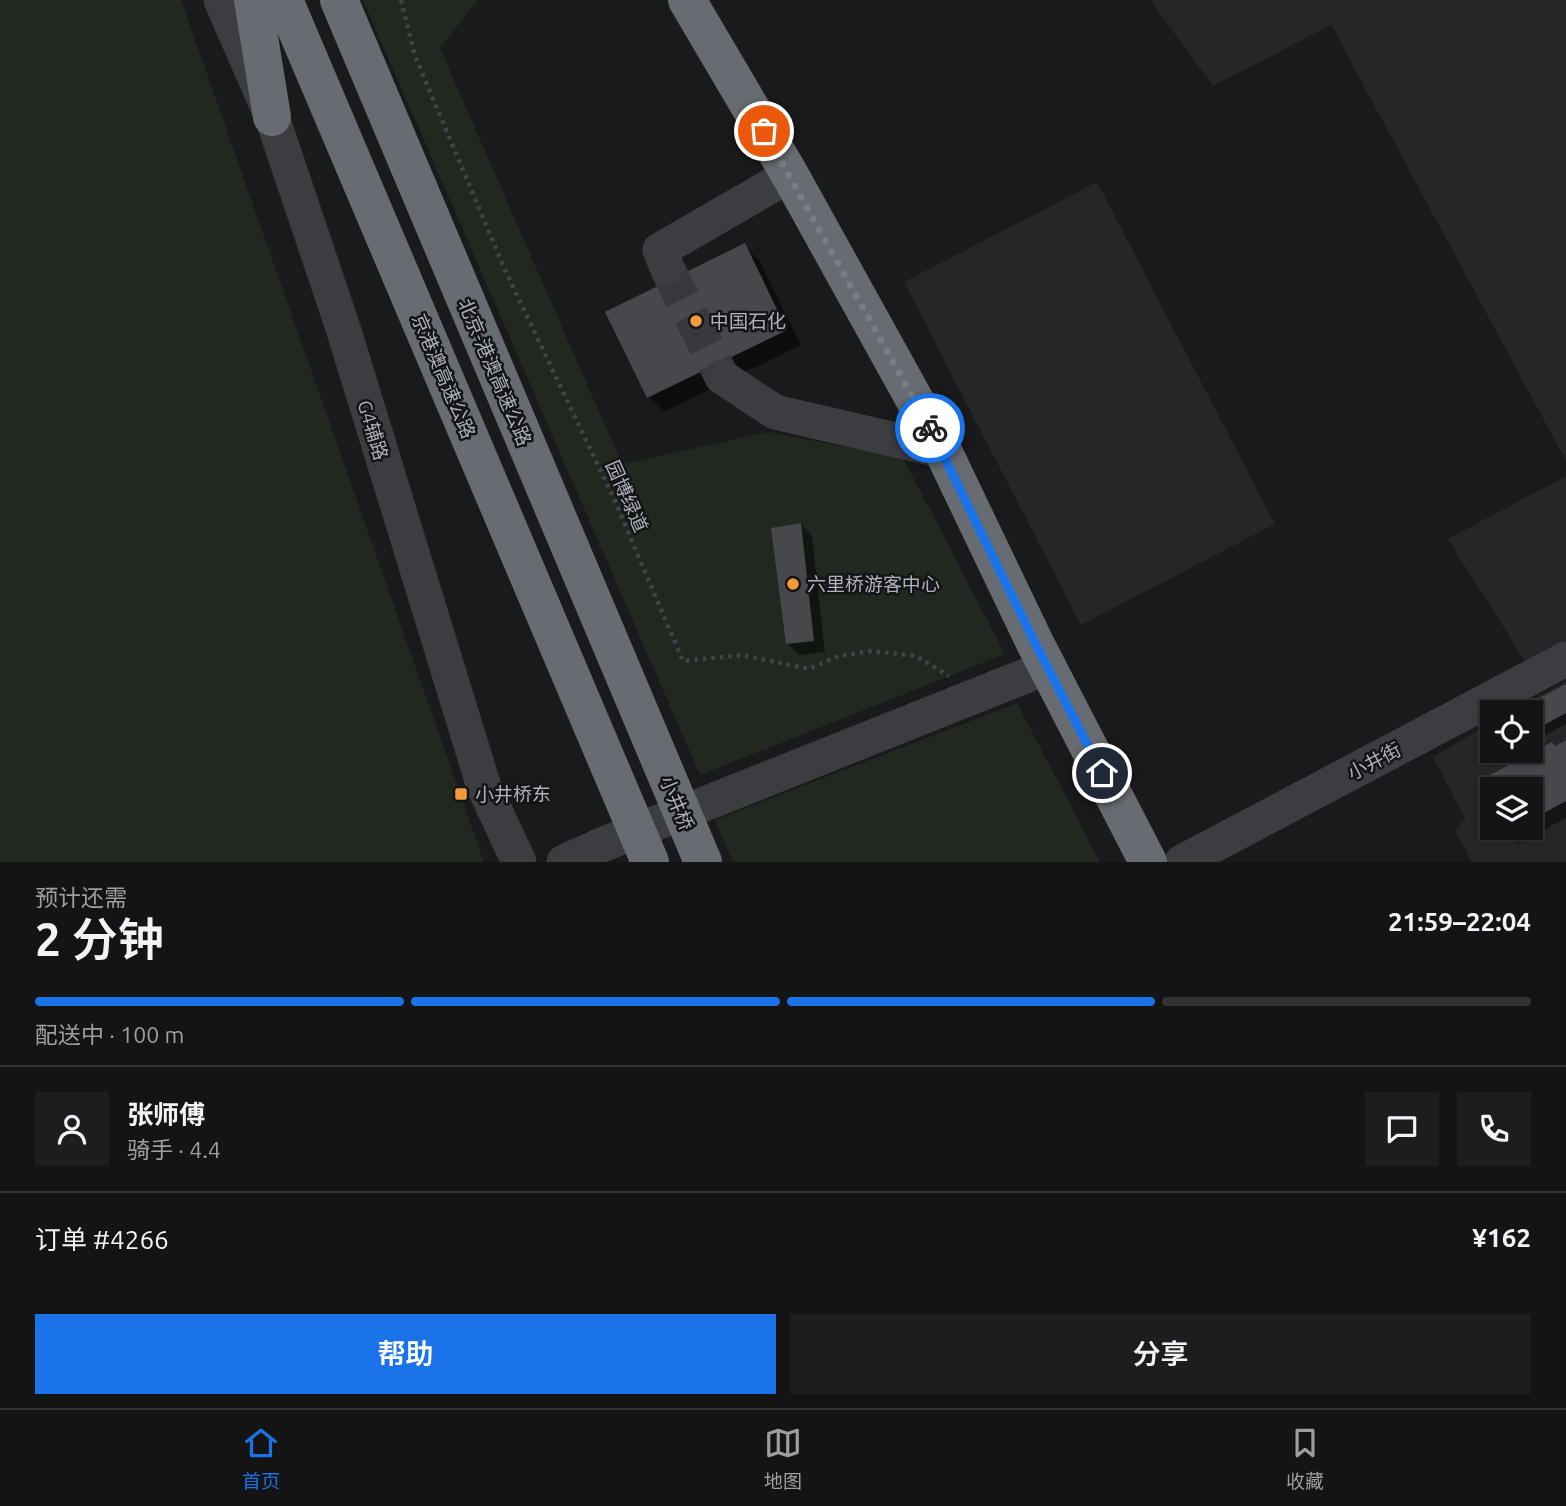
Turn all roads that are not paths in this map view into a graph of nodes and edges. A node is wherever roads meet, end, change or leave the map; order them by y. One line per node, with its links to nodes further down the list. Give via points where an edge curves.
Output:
1 (221, 0): 6 (street, G4辅路)
2 (253, 0): 6 (highway)
3 (284, 0): 16 (highway, 京港澳高速公路)
4 (339, 0): 13 (highway, 北京-港澳高速公路)
5 (687, 0): 7 (highway)
6 (272, 117): 14 (street, G4辅路, via 343,328 484,787)
7 (790, 174): 8 (street, via 660,250); 10 (highway)
8 (667, 268)
9 (722, 377): 10 (street, via 775,412)
10 (943, 451): 12 (highway)
11 (1566, 659): 19 (street, 小井街)
12 (1048, 667): 15 (street); 18 (highway)
13 (652, 743): 17 (highway, 小井桥)
14 (519, 862)
15 (564, 862)
16 (650, 862)
17 (703, 862)
18 (1148, 862)
19 (1182, 862)

